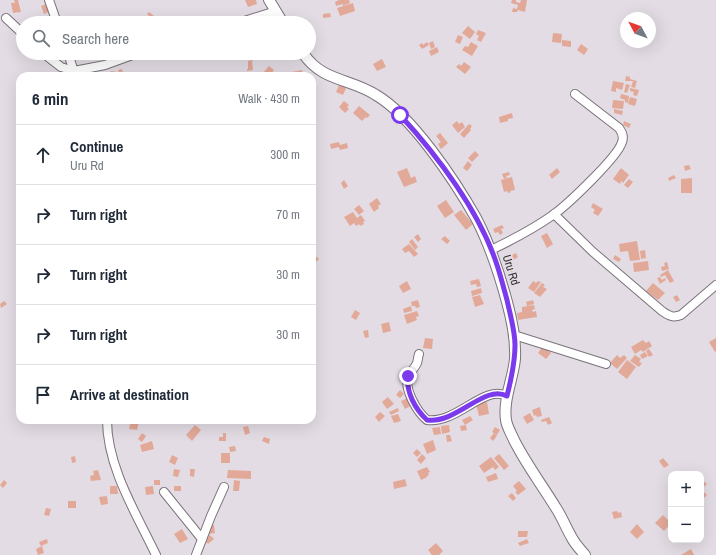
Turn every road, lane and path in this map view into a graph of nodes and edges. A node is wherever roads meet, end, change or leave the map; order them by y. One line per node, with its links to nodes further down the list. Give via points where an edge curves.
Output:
1 (49, 0): 4 (street)
2 (269, 0): 3 (street)
3 (276, 11): 5 (street); 6 (street)
4 (55, 16)
5 (260, 16)
6 (279, 16)
7 (6, 18): 8 (street)
8 (16, 27)
9 (52, 60): 13 (street)
10 (70, 60): 14 (street)
11 (119, 60): 15 (street)
12 (307, 60): 18 (street, Uru Rd, via 324,74 372,93 400,115 423,140 453,182 476,218)
13 (71, 72)
14 (74, 72)
15 (82, 72)
16 (575, 94): 17 (street, via 620,128 623,132 622,143 612,158)
17 (554, 214): 18 (street, via 518,237); 19 (street, via 593,252 669,315 681,315)
18 (491, 250): 20 (street, Uru Rd, via 503,285)
19 (716, 286)
20 (514, 335): 22 (street); 23 (street, Uru Rd, via 514,360)
21 (419, 354): 23 (street, via 407,383 417,409 427,420 446,418 491,394 502,393)
22 (606, 364)
23 (507, 396): 30 (street, Uru Rd, via 506,421 512,436)
24 (107, 424): 28 (street, via 109,444 122,484)
25 (224, 487): 27 (street)
26 (164, 492): 27 (street)
27 (202, 539): 29 (street)
28 (156, 555)
29 (196, 555)
30 (585, 555)

